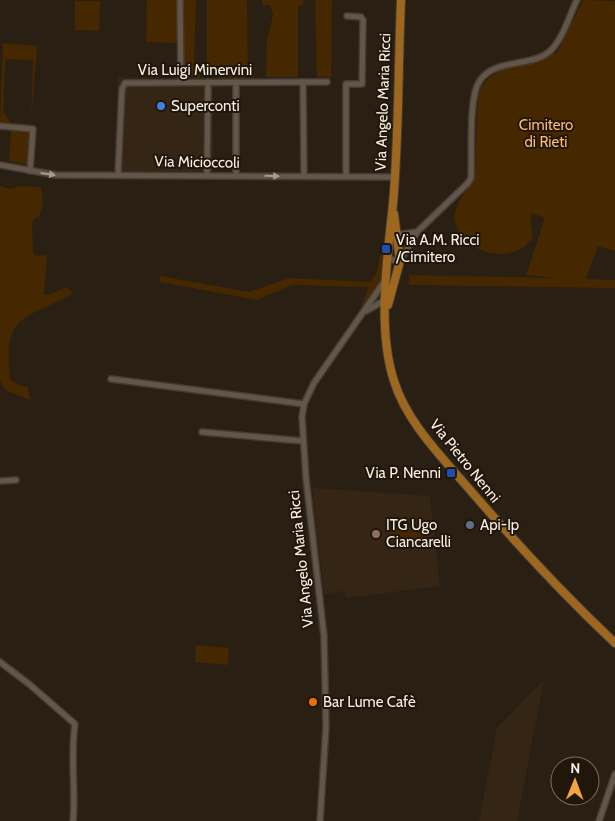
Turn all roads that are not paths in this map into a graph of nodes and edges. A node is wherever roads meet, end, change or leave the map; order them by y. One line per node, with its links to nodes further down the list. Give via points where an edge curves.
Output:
1 (180, 0): 5 (street)
2 (401, 0): 18 (main road, Via Angelo Maria Ricci)
3 (577, 0): 20 (street, via 556,45 549,52 494,69 480,80 474,100 471,178)
4 (347, 16): 17 (street, via 363,20 362,84 346,84)
5 (181, 82): 6 (street, Via Luigi Minervini); 13 (street, Via Luigi Minervini, via 128,82 122,85)
6 (208, 82): 7 (street, Via Luigi Minervini); 14 (street)
7 (236, 82): 8 (street, Via Luigi Minervini); 15 (street)
8 (304, 82): 9 (street, Via Luigi Minervini); 16 (street)
9 (327, 82)
10 (0, 126): 12 (street, via 33,129)
11 (0, 165): 12 (street, Via Micioccoli)
12 (30, 171): 13 (street, Via Micioccoli, one-way to 13, via 56,175)
13 (118, 174): 14 (street, Via Micioccoli)
14 (207, 175): 15 (street, Via Micioccoli)
15 (236, 175): 16 (street, Via Micioccoli, one-way to 16)
16 (304, 176): 17 (street, Via Micioccoli)
17 (346, 176): 18 (street, Via Micioccoli)
18 (394, 177): 19 (main road, Via Angelo Maria Ricci)
19 (392, 204): 21 (main road, Via Angelo Maria Ricci); 22 (main road, Via Angelo Maria Ricci)
20 (417, 232): 21 (street); 24 (street)
21 (398, 234): 22 (street); 24 (main road, Via Angelo Maria Ricci)
22 (388, 237): 23 (main road, Via Angelo Maria Ricci)
23 (387, 260): 24 (street); 26 (main road, Via Angelo Maria Ricci)
24 (400, 261): 25 (main road, Via Angelo Maria Ricci)
25 (398, 273): 26 (street); 27 (main road, Via Angelo Maria Ricci)
26 (386, 275): 27 (main road, Via Angelo Maria Ricci); 29 (street, Via Angelo Maria Ricci)
27 (387, 299): 28 (street, Via Angelo Maria Ricci); 30 (main road, Via Angelo Maria Ricci)
28 (371, 308): 29 (street, Via Angelo Maria Ricci); 30 (street)
29 (364, 312): 32 (street, Via Angelo Maria Ricci, via 314,384)
30 (386, 313): 37 (main road, Via Pietro Nenni, via 386,345 391,373 409,414 504,531 551,582)
31 (111, 379): 32 (street)
32 (304, 404): 34 (street, Via Angelo Maria Ricci)
33 (202, 432): 34 (street)
34 (303, 441): 41 (street, Via Angelo Maria Ricci, via 324,636 326,727)
35 (16, 480): 36 (street)
36 (0, 481)
37 (615, 643)
38 (0, 662): 40 (street, via 75,724)
39 (615, 774): 42 (street)
40 (73, 821)
41 (320, 821)
42 (598, 821)

